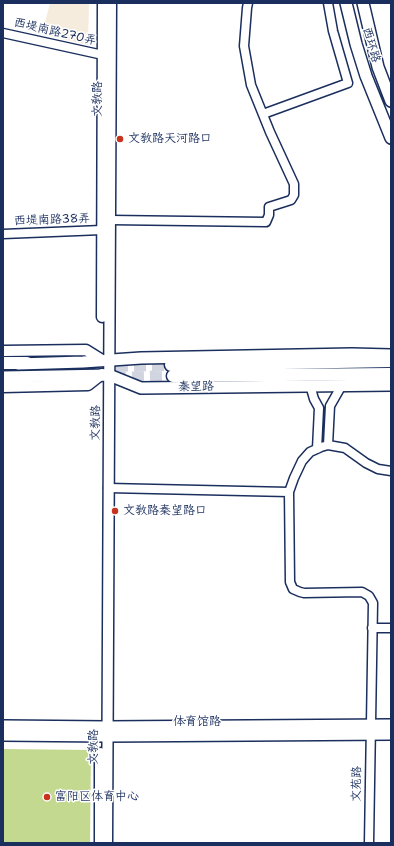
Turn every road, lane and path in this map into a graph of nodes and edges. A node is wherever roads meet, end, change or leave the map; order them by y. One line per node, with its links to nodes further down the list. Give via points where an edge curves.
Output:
1 (103, 3): 8 (street, 文教路)
2 (111, 3): 12 (street, 文教路)
3 (248, 3): 10 (street, via 244,46 252,85)
4 (328, 3): 10 (street, via 348,83)
5 (346, 3): 11 (main road, 西环路, via 366,76)
6 (362, 3): 9 (main road, 西环路, via 378,68)
7 (3, 33): 8 (street, 西堤南路270弄)
8 (103, 55): 13 (street, 文教路)
9 (391, 101)
10 (263, 114): 12 (street, via 294,184 294,195 291,200 269,207 266,222)
11 (391, 138)
12 (110, 220): 17 (street, 文教路)
13 (102, 230): 14 (street, 西堤南路38弄); 17 (street, 文教路)
14 (3, 234)
15 (3, 351): 17 (street, via 86,350)
16 (391, 355): 17 (main road)
17 (105, 360): 19 (main road); 21 (street, 文教路)
18 (391, 361): 22 (main road, 秦望路, via 172,371)
19 (27, 363): 20 (main road)
20 (3, 364)
21 (105, 374): 23 (main road, 秦望路); 24 (main road, 秦望路, via 141,388); 27 (street, via 88,385); 31 (street, 文教路); 38 (street, 文教路)
22 (391, 374)
23 (3, 377)
24 (310, 385): 25 (main road, 秦望路); 29 (street, via 319,408)
25 (342, 385): 26 (main road, 秦望路); 28 (street, via 330,406)
26 (391, 385)
27 (3, 387)
28 (328, 445): 29 (street); 30 (street, via 345,448 366,463 378,469)
29 (317, 449): 32 (street, via 310,452 302,461)
30 (391, 471)
31 (108, 488): 32 (street); 38 (street, 文教路)
32 (289, 492): 33 (street, 文苑路, via 291,586 300,592 366,594 373,603)
33 (372, 628): 34 (street); 37 (street, 文苑路)
34 (391, 628)
35 (391, 725): 37 (main road, 体育馆路)
36 (3, 726): 38 (main road, 体育馆路)
37 (370, 730): 38 (main road, 体育馆路); 39 (main road, 体育馆路); 43 (street, 文苑路)
38 (104, 732): 40 (main road, 体育馆路); 41 (street, 文教路); 42 (street, 文教路)
39 (391, 734)
40 (3, 735)
41 (100, 843)
42 (107, 843)
43 (369, 843)

